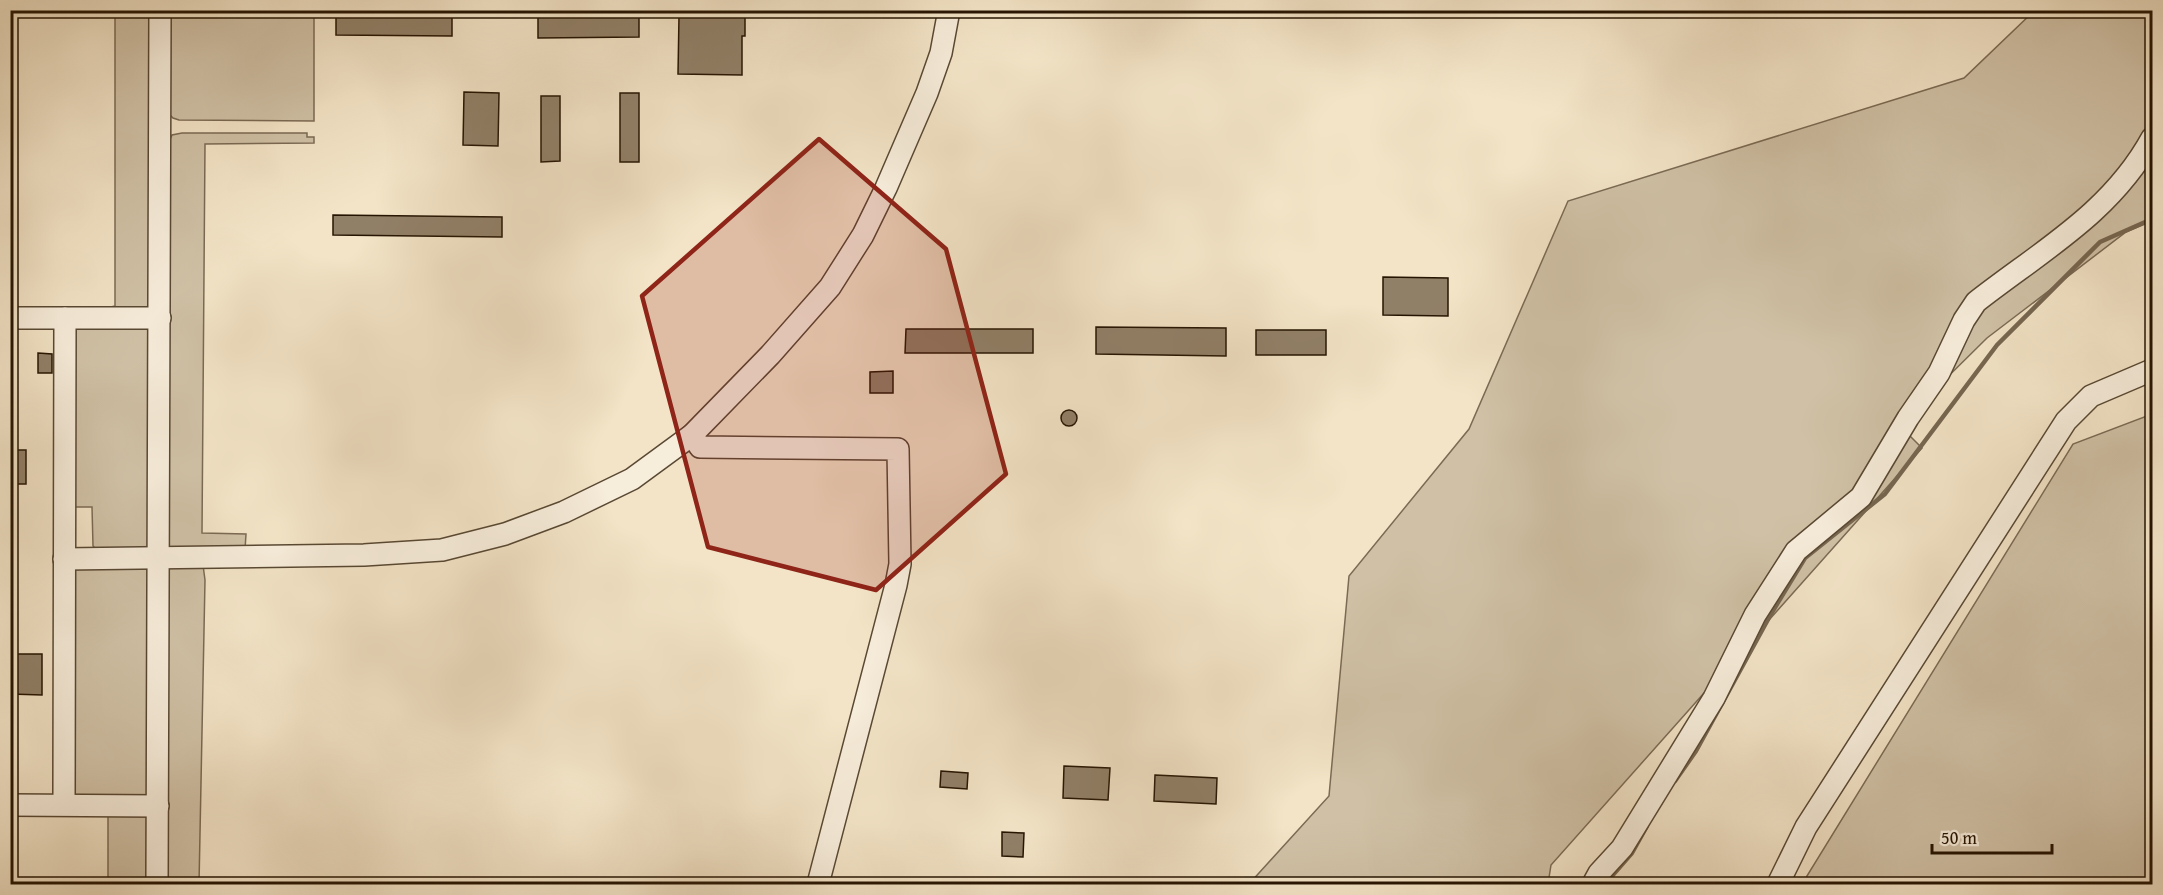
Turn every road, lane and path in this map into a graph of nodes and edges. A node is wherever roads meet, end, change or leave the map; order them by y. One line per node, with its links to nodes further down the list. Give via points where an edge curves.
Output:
1 (159, 10): 6 (street)
2 (949, 10): 8 (street, via 941,53 927,93 863,235 830,286)
3 (2152, 138): 16 (street, via 2140,161 2108,200 1976,302 1939,373 1861,497 1796,551 1755,615 1714,698 1622,848)
4 (10, 318): 5 (street)
5 (65, 318): 6 (street); 10 (street)
6 (160, 318): 9 (street)
7 (2152, 370): 17 (street, via 2091,396 2066,421 1806,827)
8 (692, 435): 9 (street, via 632,479 564,512 505,534 442,550); 15 (street, via 700,447 898,449 900,564)
9 (159, 558): 10 (street); 13 (street)
10 (64, 559): 11 (street)
11 (64, 804): 12 (street); 13 (street)
12 (10, 805)
13 (158, 806): 14 (street)
14 (157, 885)
15 (818, 885)
16 (1593, 885)
17 (1778, 885)

